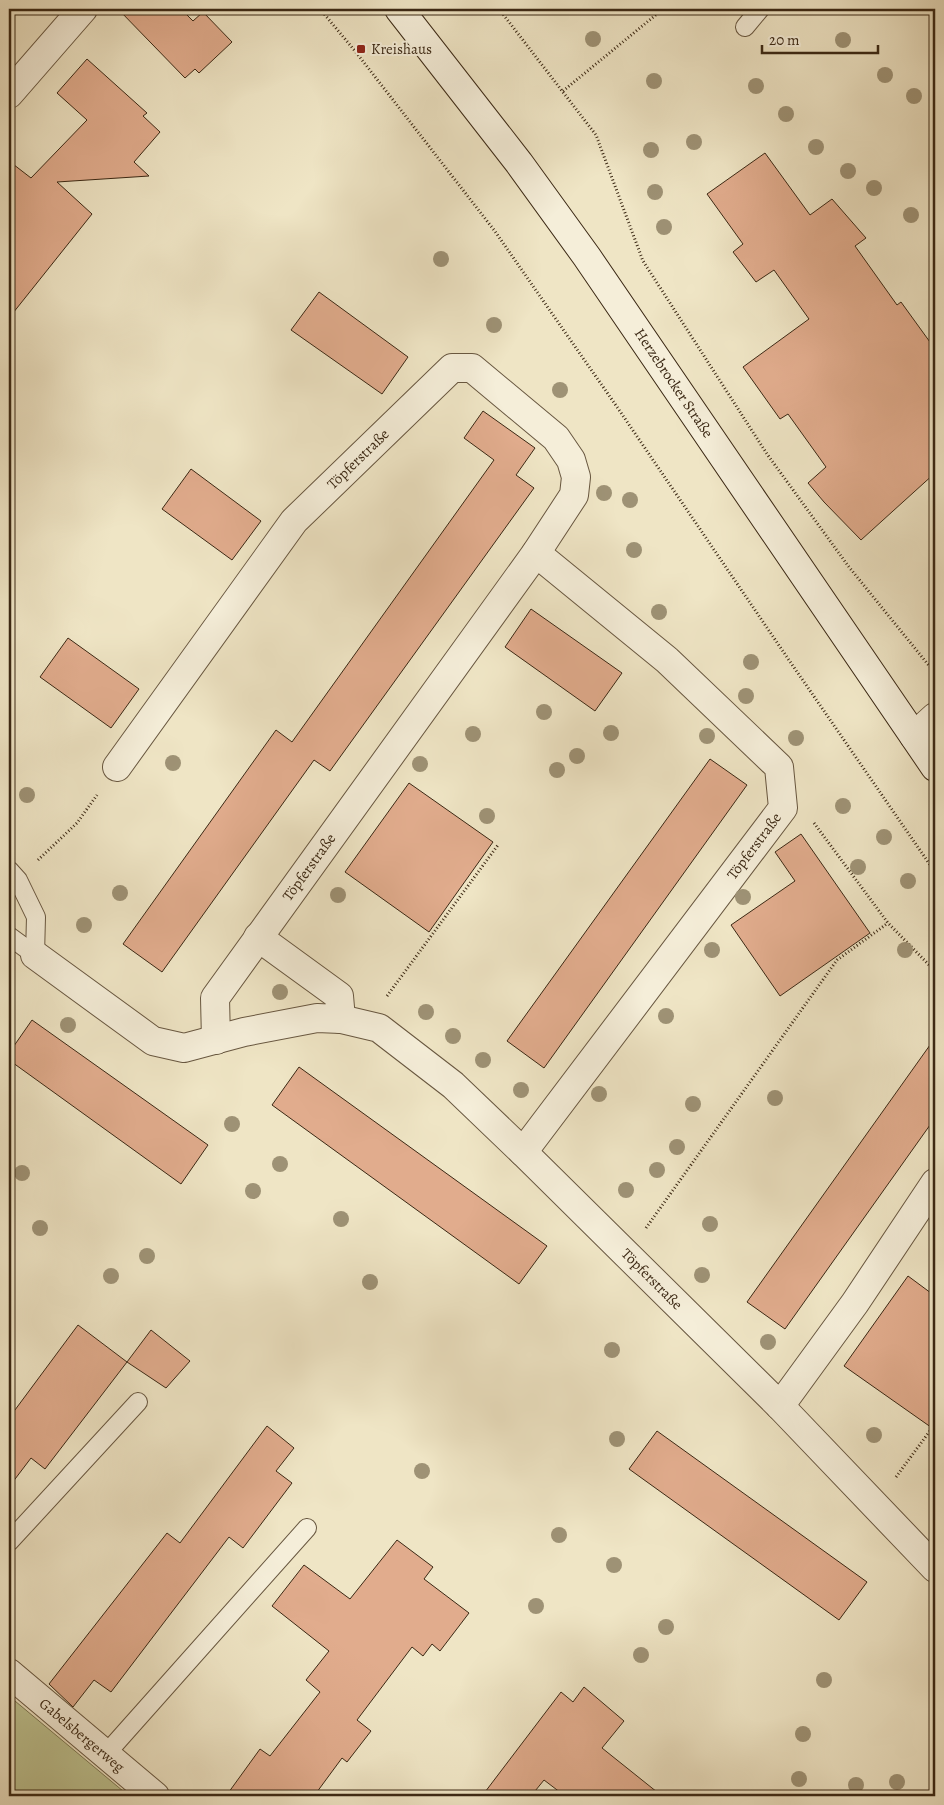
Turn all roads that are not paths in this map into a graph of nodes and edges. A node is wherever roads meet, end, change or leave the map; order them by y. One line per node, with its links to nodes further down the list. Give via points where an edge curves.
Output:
1 (83, 9): 5 (street)
2 (399, 9): 8 (street, Herzebrocker Straße, via 520,163 587,257)
3 (760, 9): 4 (lane)
4 (745, 27)
5 (9, 94)
6 (536, 553): 9 (street, Töpferstraße, via 574,495 576,477 571,460 556,438 472,368 452,368 294,521); 13 (street, Töpferstraße); 17 (street, Töpferstraße, via 666,660 779,768 783,808)
7 (935, 717): 8 (street)
8 (914, 736): 10 (street, Herzebrocker Straße)
9 (116, 767)
10 (935, 767)
11 (13, 875): 14 (lane, via 36,917)
12 (9, 936): 14 (lane)
13 (258, 937): 15 (street, via 339,996); 16 (street, Töpferstraße, via 216,998)
14 (35, 955): 16 (street, Töpferstraße, via 153,1041 184,1048)
15 (353, 1022): 16 (street, Töpferstraße, via 316,1018); 17 (street, Töpferstraße, via 379,1028 453,1085)
16 (216, 1040)
17 (523, 1152): 20 (street, Töpferstraße)
18 (935, 1183): 20 (street, via 855,1303)
19 (138, 1402): 22 (lane)
20 (780, 1406): 23 (street, Töpferstraße)
21 (307, 1528): 25 (lane)
22 (9, 1542)
23 (935, 1568)
24 (9, 1673): 25 (street, Gabelsbergerweg)
25 (105, 1755): 26 (street, Gabelsbergerweg)
26 (154, 1796)

